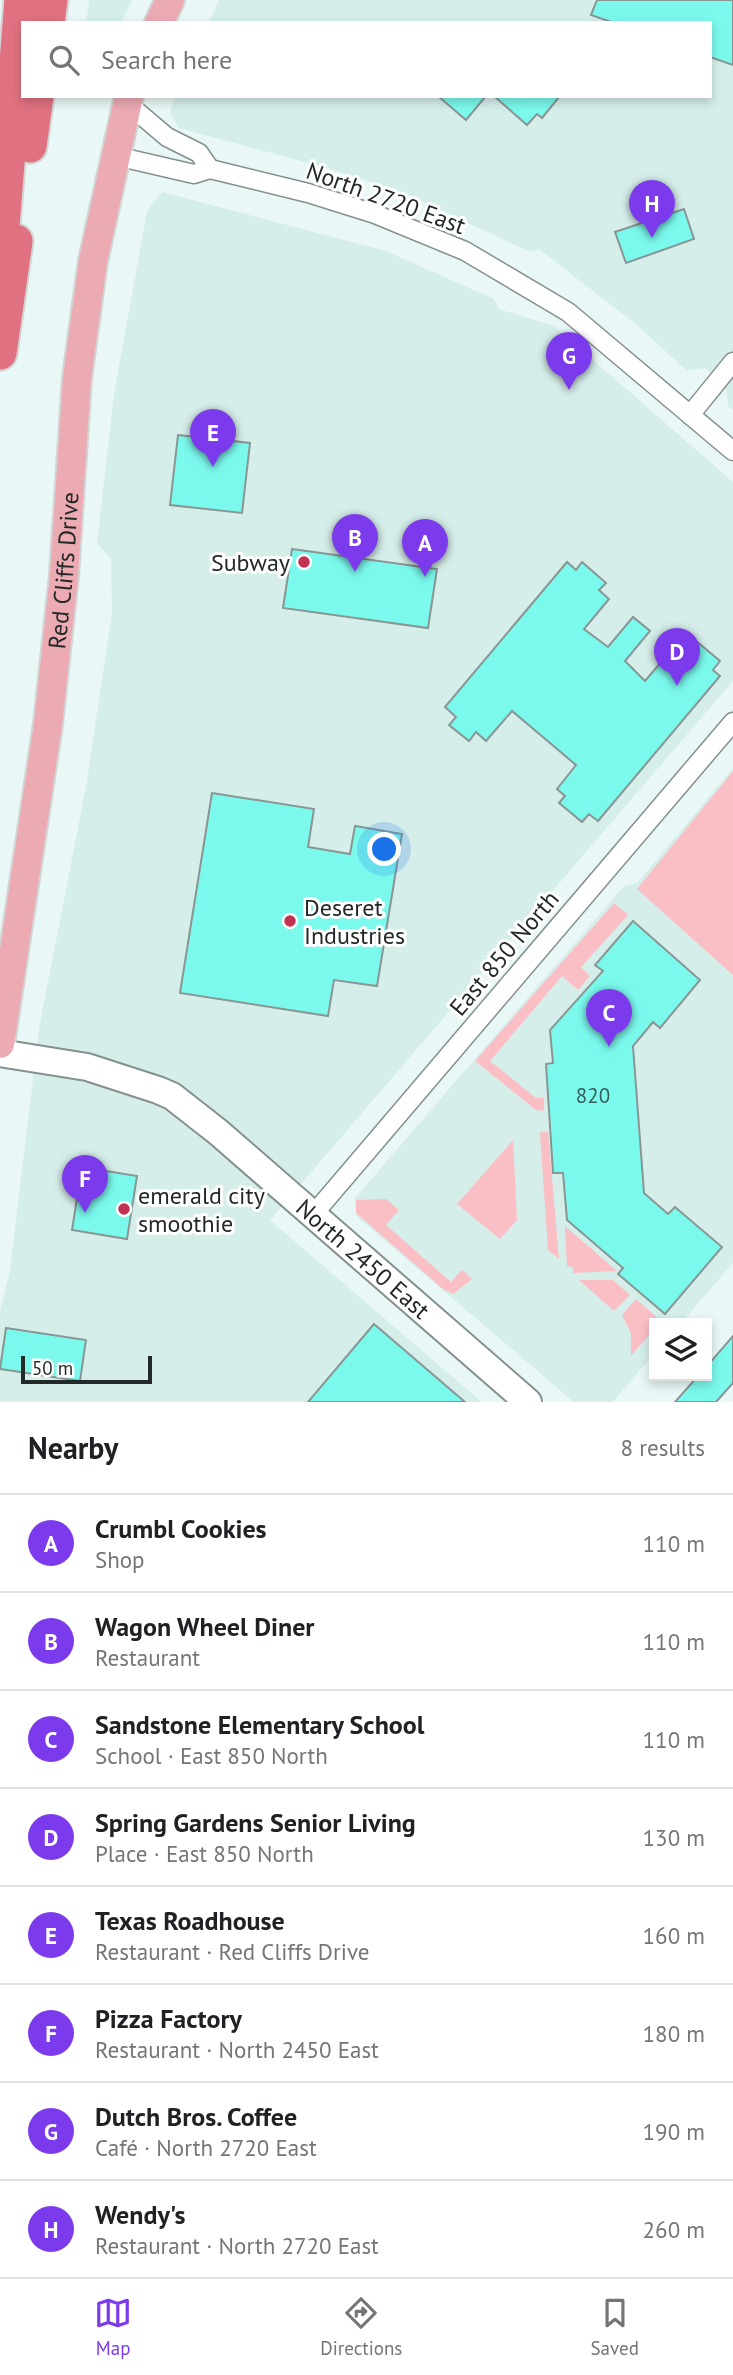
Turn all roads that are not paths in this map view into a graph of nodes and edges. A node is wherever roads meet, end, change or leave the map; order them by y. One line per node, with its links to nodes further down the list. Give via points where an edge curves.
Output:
1 (21, 0): 10 (highway)
2 (51, 0): 4 (highway)
3 (170, 0): 5 (main road)
4 (48, 21)
5 (160, 21)
6 (37, 98): 11 (highway)
7 (129, 100): 8 (main road, Red Cliffs Drive); 9 (street, North 2720 East, via 167,137 199,153)
8 (116, 156): 9 (street, North 2720 East, via 194,174); 16 (main road, Red Cliffs Drive, via 93,261 77,378 48,724)
9 (210, 169): 13 (street, North 2720 East, via 375,214 465,251 568,312)
10 (0, 263)
11 (0, 353)
12 (733, 362): 13 (street)
13 (690, 415): 14 (street, North 2720 East)
14 (733, 451)
15 (733, 722): 18 (street, East 850 North)
16 (0, 1044)
17 (0, 1053): 18 (street, North 2450 East, via 87,1067 172,1096)
18 (312, 1216): 19 (street, North 2450 East)
19 (527, 1402)

